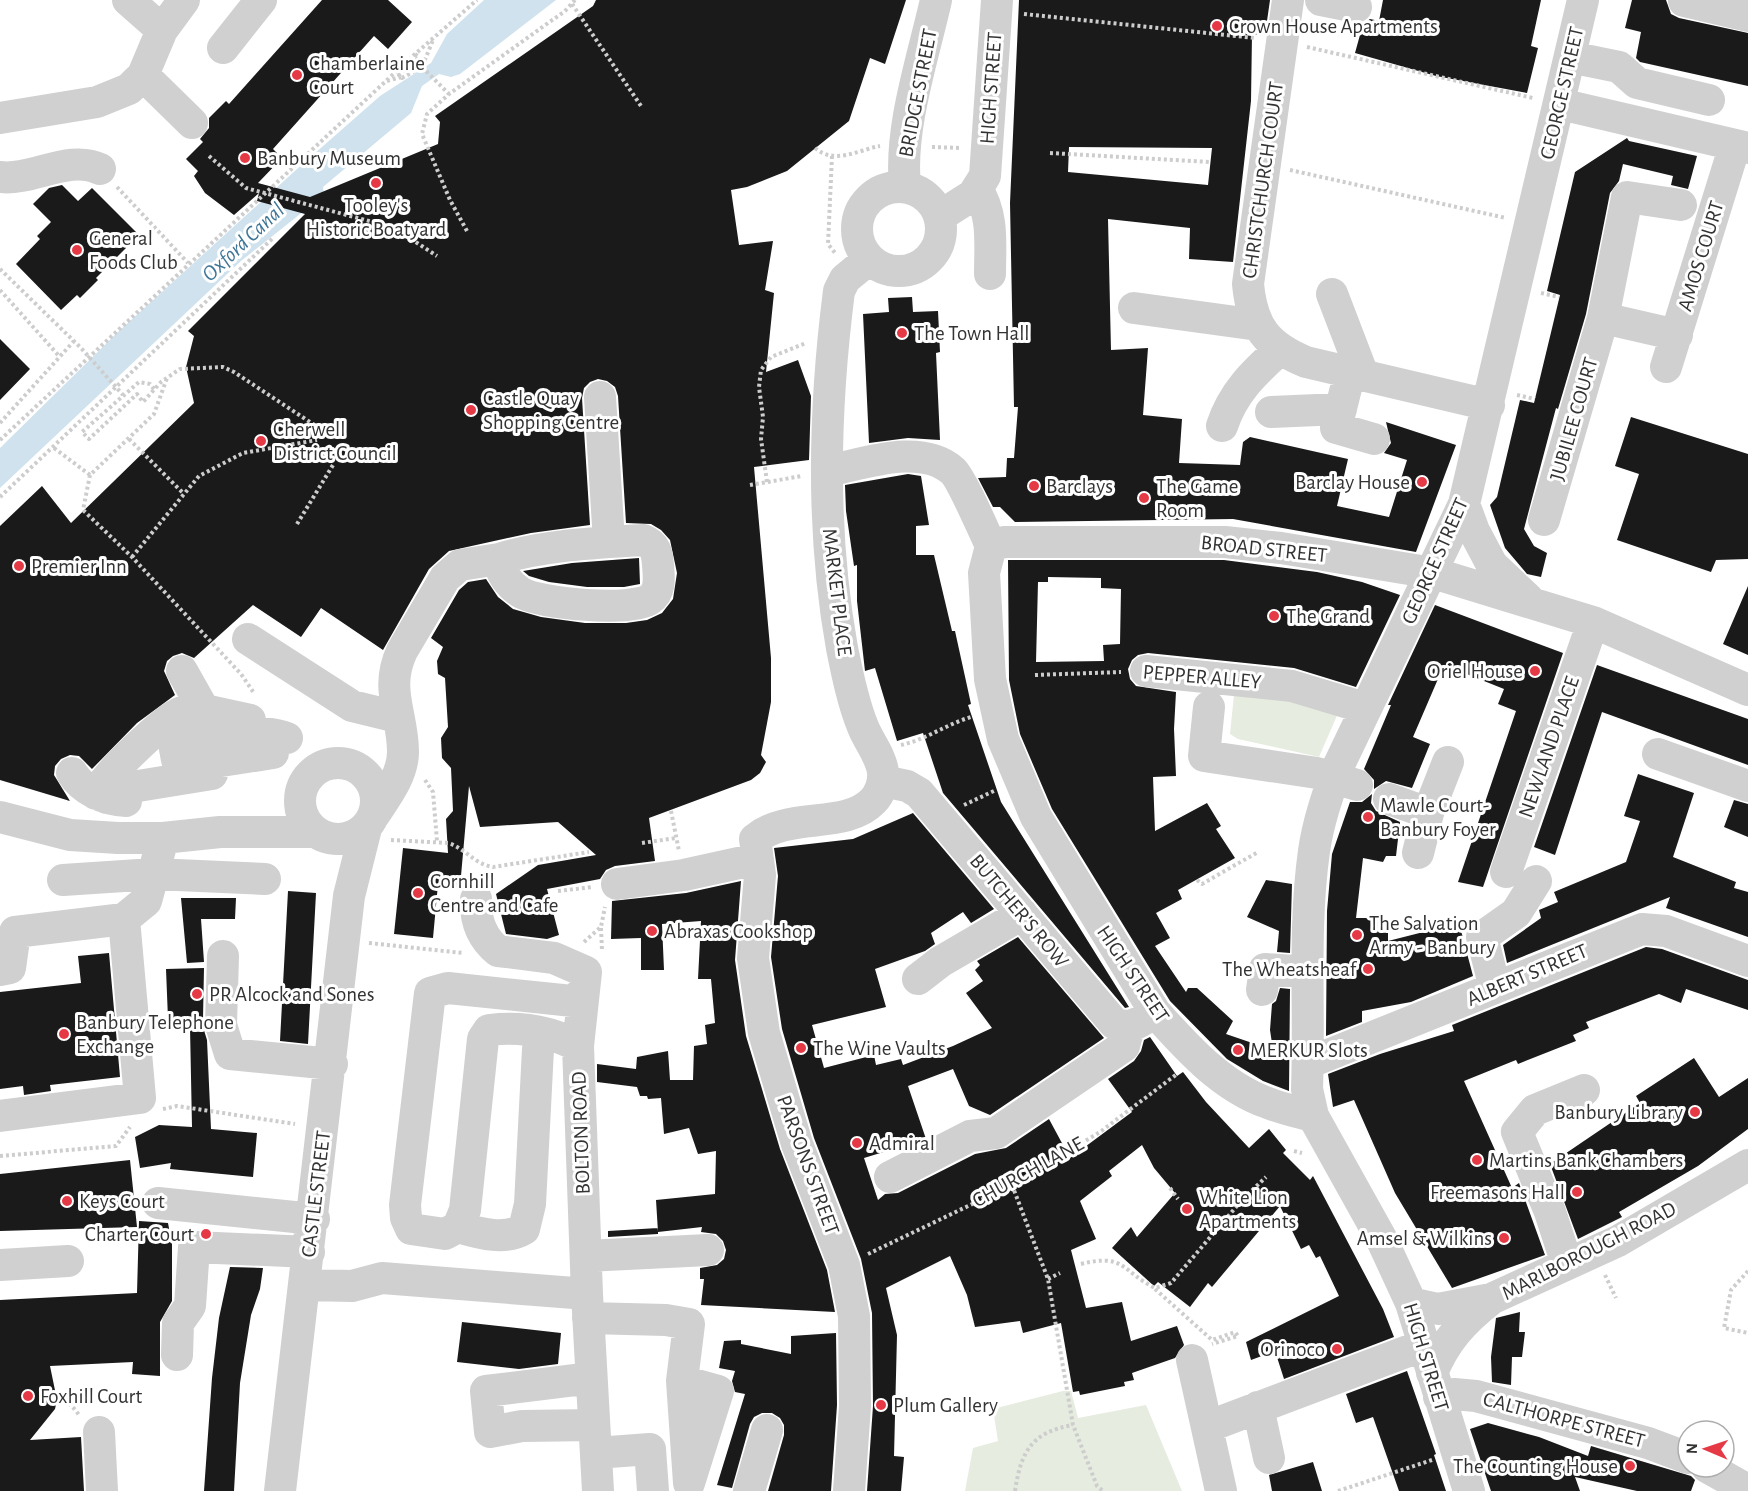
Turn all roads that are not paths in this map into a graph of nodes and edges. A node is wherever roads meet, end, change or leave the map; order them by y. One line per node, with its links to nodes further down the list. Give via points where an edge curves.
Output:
1 (128, 0): 13 (street)
2 (184, 0): 13 (street)
3 (261, 0): 14 (street)
4 (936, 0): 25 (street, BRIDGE STREET, via 906,137)
5 (997, 0): 24 (street, HIGH STREET)
6 (1288, 0): 33 (street, CHRISTCHURCH COURT, via 1248,284)
7 (1321, 0): 11 (street)
8 (1583, 0): 15 (street, GEORGE STREET)
9 (1684, 1): 10 (street)
10 (1715, 4): 12 (street)
11 (1356, 7)
12 (1748, 16)
13 (162, 30): 16 (street)
14 (223, 48)
15 (1570, 57): 17 (street, via 1619,67 1637,83); 18 (street, GEORGE STREET)
16 (143, 75): 19 (street, via 111,99); 20 (street)
17 (1709, 100)
18 (1560, 104): 21 (street); 39 (street, GEORGE STREET)
19 (0, 118)
20 (192, 123)
21 (1742, 146): 34 (street, AMOS COURT)
22 (100, 169): 23 (street, via 78,165)
23 (0, 177)
24 (981, 183): 27 (street, via 960,205); 29 (street, via 990,222)
25 (906, 186): 27 (street, via 924,194); 28 (street, via 887,188 866,203 857,230)
26 (1681, 205): 32 (street, JUBILEE COURT, via 1627,197)
27 (940, 216): 28 (street, via 941,236 927,261 903,271)
28 (860, 266): 44 (street, MARKET PLACE, via 839,291)
29 (990, 274)
30 (1323, 295): 37 (street)
31 (1134, 308): 33 (street)
32 (1603, 318): 34 (street); 46 (street, JUBILEE COURT)
33 (1258, 325): 35 (street, CHRISTCHURCH COURT)
34 (1677, 335): 36 (street, AMOS COURT)
35 (1280, 349): 37 (street, CHRISTCHURCH COURT, via 1306,362); 42 (street, via 1242,385)
36 (1666, 367)
37 (1349, 372): 39 (street, CHRISTCHURCH COURT); 40 (street)
38 (600, 397): 47 (street)
39 (1489, 405): 45 (street, GEORGE STREET)
40 (1341, 409): 41 (street); 43 (street, via 1336,429)
41 (1271, 412)
42 (1222, 426)
43 (1374, 439)
44 (826, 471): 48 (street, via 896,457 929,458 953,472); 66 (street, MARKET PLACE, via 843,653 862,726 883,770)
45 (1464, 504): 50 (street, GEORGE STREET); 51 (street, BROAD STREET, via 1492,565)
46 (1544, 520)
47 (609, 542): 49 (street); 49 (street, via 643,540 654,547 659,581 651,599 622,605 541,601 513,586 500,570)
48 (991, 546): 50 (street, BROAD STREET, via 1004,542 1225,542); 98 (street, HIGH STREET, via 984,573 995,710 1018,780 1093,914)
49 (499, 558): 59 (street, via 460,565 445,578 396,664 393,686)
50 (1433, 573): 51 (street, BROAD STREET); 57 (street, GEORGE STREET)
51 (1532, 602): 52 (street, BROAD STREET)
52 (1593, 622): 55 (street, BROAD STREET); 80 (street, NEWLAND PLACE)
53 (248, 639): 59 (street, via 352,706)
54 (1146, 671): 57 (street, PEPPER ALLEY, via 1292,686)
55 (1748, 690)
56 (1209, 706): 67 (street, via 1204,756)
57 (1365, 708): 67 (street, GEORGE STREET)
58 (210, 712): 60 (street, via 260,722); 60 (street, via 201,706 187,678 204,696 263,706); 69 (street, via 191,709 172,717 107,777)
59 (398, 721): 64 (street, via 382,752); 74 (street, via 403,751 400,768)
60 (272, 749): 63 (street); 69 (street, via 220,772); 70 (street, via 295,768 302,784)
61 (1658, 754): 68 (street)
62 (1448, 762): 72 (street)
63 (327, 765): 64 (street, via 350,765); 70 (street, via 307,778)
64 (358, 770): 74 (street, via 369,779 375,792)
65 (72, 773): 69 (street, via 77,781)
66 (883, 781): 78 (street, via 873,801 861,810 847,816 776,825); 88 (street, BUTCHER'S ROW, via 919,793)
67 (1345, 781): 93 (street, GEORGE STREET, via 1322,810 1314,850)
68 (1748, 786)
69 (102, 796)
70 (300, 799): 75 (street); 76 (street, via 306,823)
71 (1389, 799): 72 (street)
72 (1428, 813): 79 (street)
73 (0, 817): 77 (street, via 70,835)
74 (375, 829): 76 (street, via 351,838); 86 (street, CASTLE STREET)
75 (219, 832): 76 (street); 77 (street)
76 (321, 835): 86 (street, CASTLE STREET, via 344,873)
77 (163, 838): 81 (street)
78 (756, 849): 85 (street, via 684,875); 136 (street, PARSONS STREET, via 760,875 753,958 764,1033 797,1144 844,1265 854,1316 853,1464)
79 (1418, 853)
80 (1506, 872)
81 (154, 874): 82 (street); 83 (street); 89 (street, via 147,901)
82 (265, 879)
83 (63, 880)
84 (1536, 881): 95 (street, via 1516,914 1482,937)
85 (617, 884)
86 (349, 896): 101 (street, CASTLE STREET, via 362,939)
87 (476, 899): 97 (street, via 482,932 498,951 554,958)
88 (1022, 914): 94 (street); 98 (street, BUTCHER'S ROW, via 1114,1023 1124,1028)
89 (124, 919): 92 (street, via 15,932 10,968); 103 (street, via 140,1098)
90 (223, 956): 101 (street, via 221,1025 230,1054)
91 (1748, 961): 95 (street, ALBERT STREET, via 1666,931 1642,929)
92 (0, 970)
93 (1309, 972): 96 (street, via 1265,969); 100 (street, GEORGE STREET)
94 (918, 979)
95 (1495, 988): 100 (street, ALBERT STREET)
96 (1262, 990)
97 (582, 1010): 109 (street, via 558,1035 509,1027 489,1030 483,1039 465,1210); 109 (street, via 448,988 430,993 406,1218 411,1229 426,1232 445,1234); 111 (street, BOLTON ROAD)
98 (1142, 1019): 104 (street, HIGH STREET, via 1266,1103); 105 (street, via 1124,1046 996,1133 970,1136)
99 (538, 1049): 109 (street, via 530,1204 524,1229 514,1235 486,1235)
100 (1308, 1063): 104 (street, GEORGE STREET, via 1307,1089)
101 (332, 1064): 108 (street, CASTLE STREET)
102 (1584, 1090): 113 (street, via 1535,1110 1517,1132)
103 (0, 1116)
104 (1313, 1116): 117 (street, HIGH STREET, via 1381,1238)
105 (890, 1177)
106 (1738, 1183): 113 (street, MARLBOROUGH ROAD, via 1695,1196 1618,1241)
107 (158, 1203): 108 (street)
108 (314, 1219): 115 (street, CASTLE STREET)
109 (458, 1227)
110 (708, 1250): 111 (street)
111 (586, 1256): 118 (street, BOLTON ROAD)
112 (68, 1261): 114 (street)
113 (1567, 1264): 116 (street, MARLBOROUGH ROAD)
114 (0, 1265)
115 (308, 1265): 118 (street, via 352,1286 382,1278); 119 (street, via 194,1247 190,1306 178,1323); 133 (street, CASTLE STREET)
116 (1491, 1299): 117 (street, MARLBOROUGH ROAD, via 1438,1309); 121 (street, MARLBOROUGH ROAD, via 1457,1329)
117 (1411, 1304): 121 (street, HIGH STREET)
118 (588, 1306): 122 (street, BOLTON ROAD); 123 (street, via 689,1324)
119 (177, 1355)
120 (1192, 1360): 125 (street)
121 (1431, 1372): 124 (street, CALTHORPE STREET); 129 (street, CALTHORPE STREET, via 1454,1394 1476,1396); 138 (street, HIGH STREET)
122 (591, 1378): 128 (street, BOLTON ROAD); 128 (street, via 486,1391 486,1409 490,1432 522,1426)
123 (682, 1381)
124 (1258, 1407): 125 (street, CALTHORPE STREET); 130 (street)
125 (1207, 1427): 137 (street)
126 (767, 1430): 135 (street)
127 (99, 1432): 132 (street)
128 (595, 1439): 131 (street, BOLTON ROAD); 134 (street, via 650,1449)
129 (1676, 1454)
130 (1269, 1458)
131 (598, 1489)
132 (102, 1491)
133 (280, 1491)
134 (653, 1491)
135 (749, 1491)
136 (849, 1491)
137 (1221, 1491)
138 (1469, 1491)

